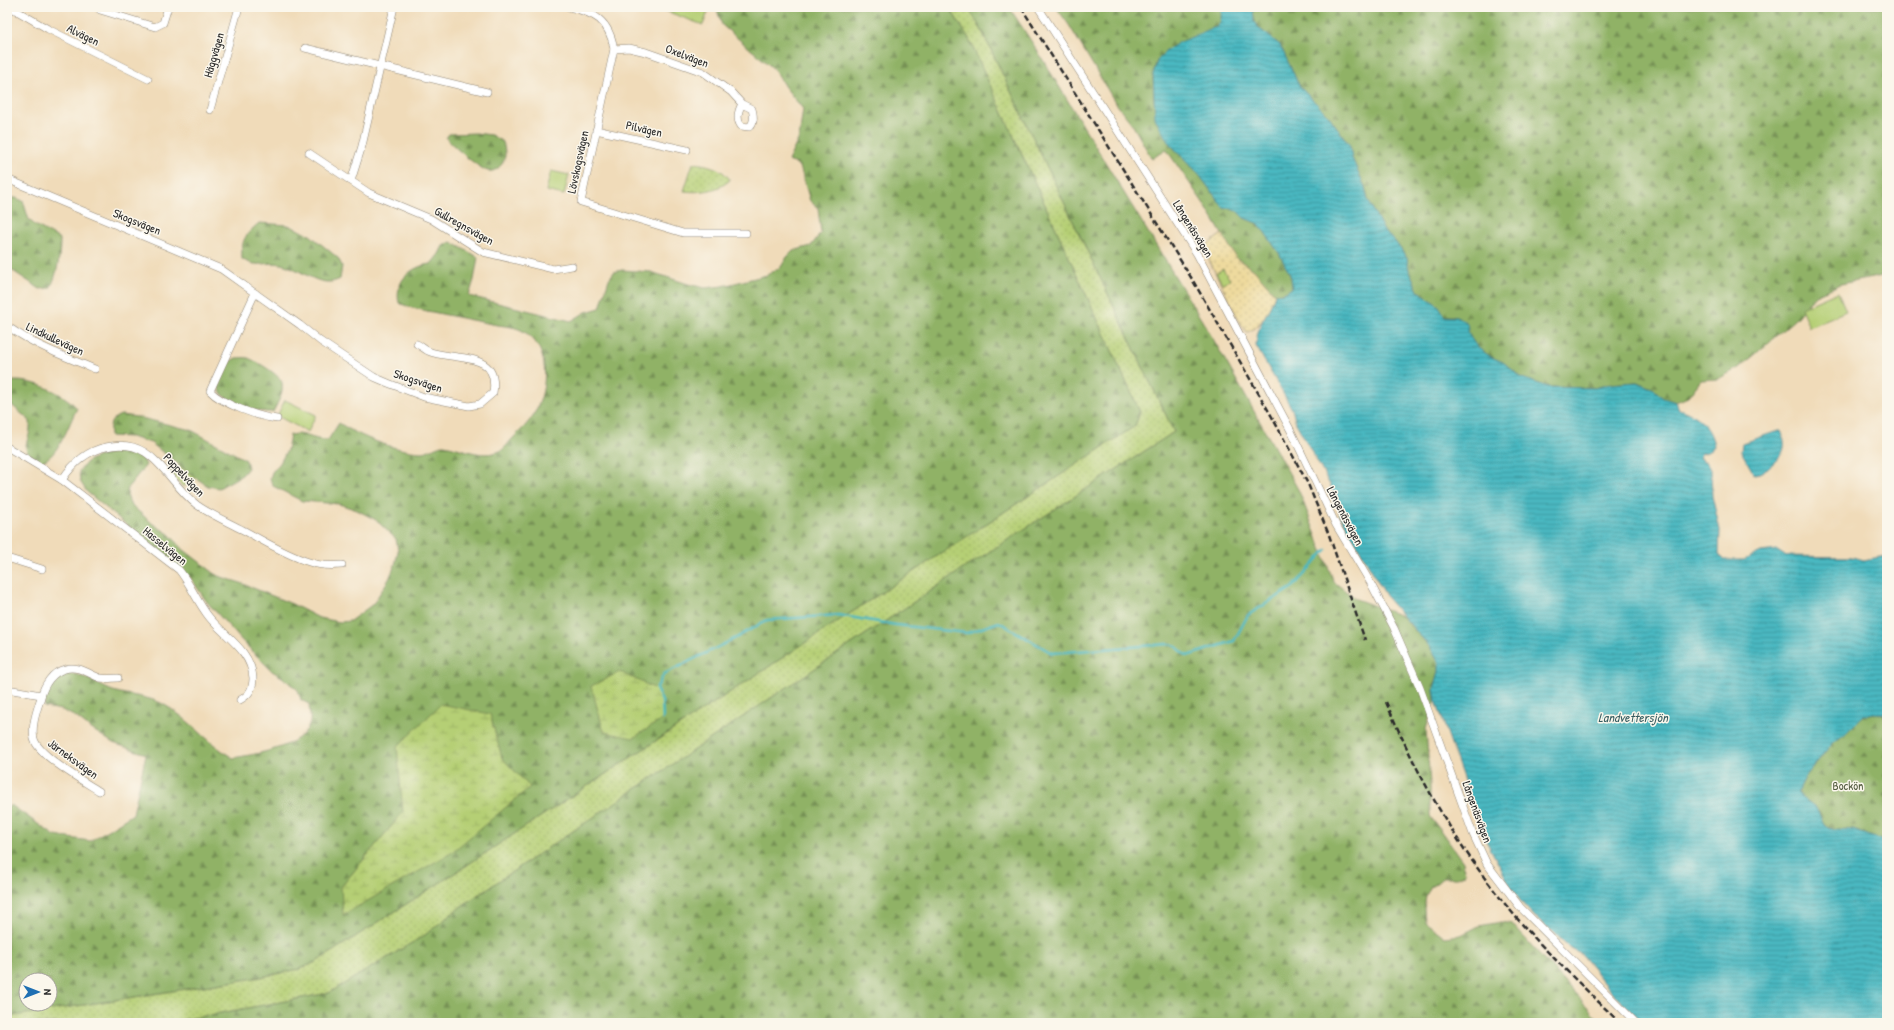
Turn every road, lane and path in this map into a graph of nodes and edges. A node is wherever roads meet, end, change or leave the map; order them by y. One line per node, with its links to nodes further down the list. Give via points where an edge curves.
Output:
1 (10, 7): 11 (street, Alvägen)
2 (97, 7): 3 (street, via 155,27 163,23)
3 (168, 7)
4 (239, 7): 14 (street, Häggvägen)
5 (394, 7): 10 (street)
6 (1038, 7): 37 (street, Långenäsvägen, via 1197,254 1291,431 1336,525 1370,582 1394,628 1420,688 1486,864 1520,907)
7 (574, 8): 9 (street, via 592,14 600,20 611,35)
8 (305, 48): 10 (street)
9 (614, 49): 13 (street, Oxelvägen, via 629,48 646,52 703,72 731,92); 15 (street, Lövskogsvägen)
10 (380, 67): 12 (street); 19 (street)
11 (148, 79)
12 (487, 92)
13 (742, 104)
14 (210, 110)
15 (596, 130): 16 (street, Pilvägen); 20 (street, Lövskogsvägen, via 581,202 683,234)
16 (687, 150)
17 (309, 153): 19 (street, Gullregnsvägen)
18 (7, 179): 22 (street, Skogsvägen, via 211,264)
19 (352, 181): 21 (street, Gullregnsvägen, via 369,193 431,219 483,252 553,268)
20 (746, 233)
21 (572, 266)
22 (255, 293): 24 (street, Skogsvägen, via 320,341 374,377 388,383 424,397 469,406 480,404 493,393 492,372 482,363 428,351); 26 (street, via 210,391 220,399 257,416)
23 (7, 326): 25 (street, Lindkullevägen, via 35,343)
24 (418, 344)
25 (95, 369)
26 (277, 419)
27 (7, 447): 28 (street, Hasselvägen)
28 (62, 480): 30 (street, Poppelvägen, via 69,469 87,452 111,445 135,446 153,457 180,490 198,506 308,562 331,566); 35 (street, Hasselvägen, via 179,570 191,585 209,617 248,659 252,669 252,688)
29 (7, 558): 31 (street)
30 (342, 564)
31 (42, 569)
32 (118, 678): 34 (street, Järneksvägen, via 102,678 78,668 66,668 52,675)
33 (7, 689): 34 (street)
34 (41, 695): 36 (street, Järneksvägen, via 34,724 37,745 52,760)
35 (240, 700)
36 (99, 791)
37 (1636, 1023)

